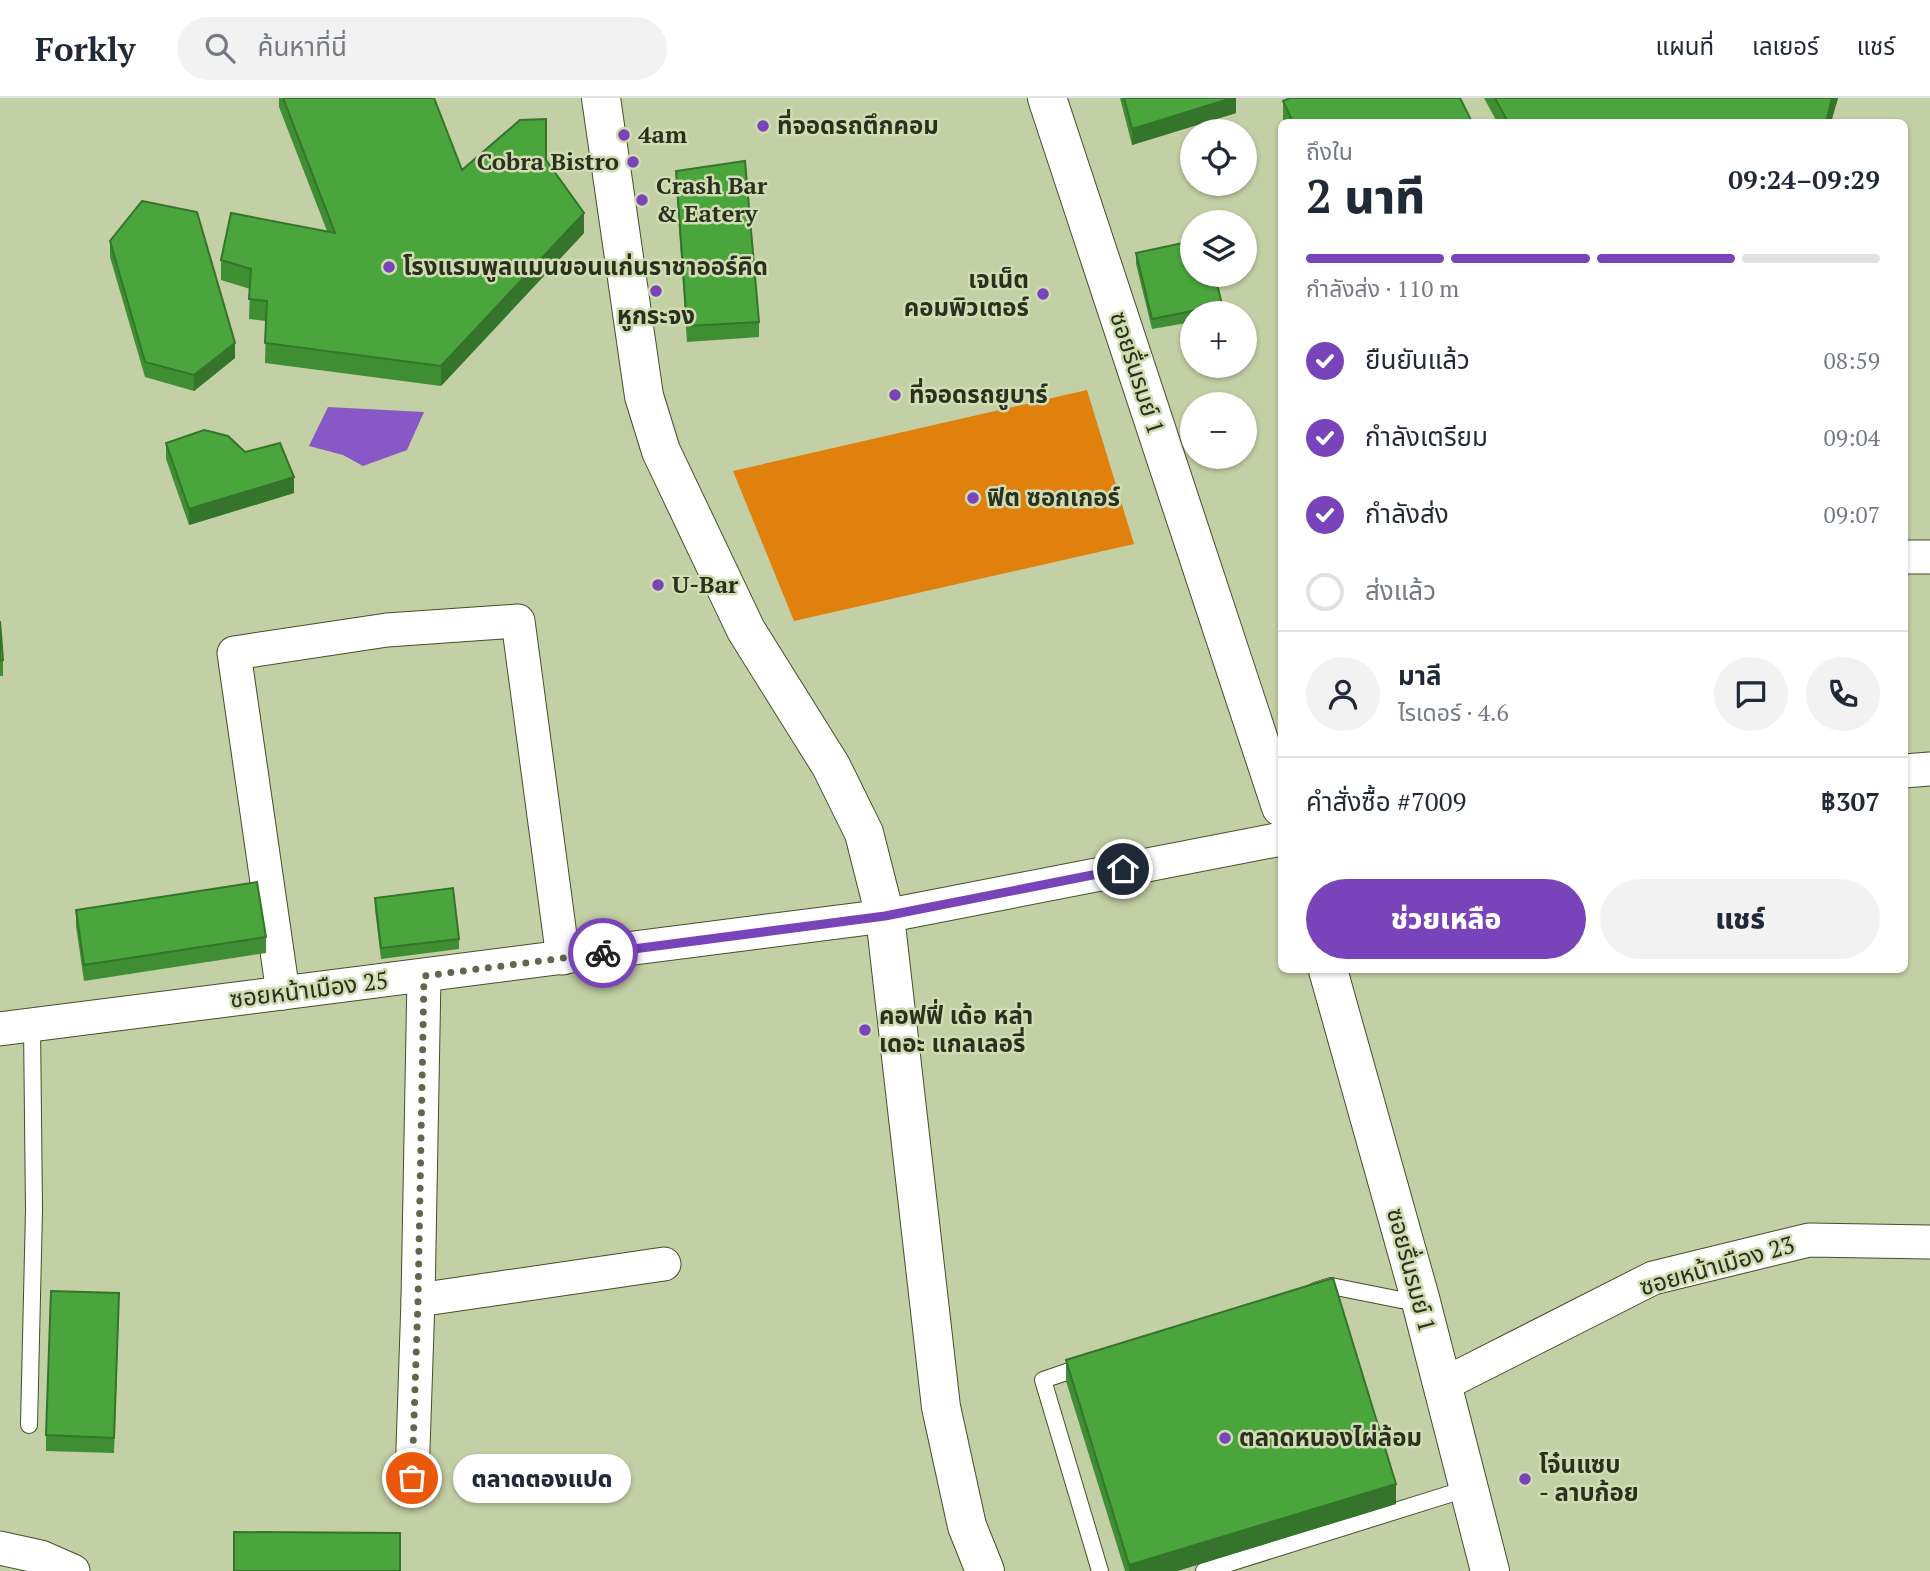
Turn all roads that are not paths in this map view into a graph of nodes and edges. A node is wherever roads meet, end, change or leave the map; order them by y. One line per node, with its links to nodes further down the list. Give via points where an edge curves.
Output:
1 (601, 98): 9 (street, via 644,396 661,451 746,630 831,766 864,833)
2 (1047, 98): 7 (street, ซอยรื่นรมย์ 1)
3 (1908, 557): 4 (street)
4 (1930, 557)
5 (1930, 769): 6 (street)
6 (1908, 771)
7 (1278, 798)
8 (1278, 840): 9 (street, ซอยหน้าเมือง 25)
9 (885, 916): 10 (street, ซอยหน้าเมือง 25); 27 (street, via 941,1407 967,1526)
10 (563, 958): 12 (street, ซอยหน้าเมือง 25); 13 (street, via 517,621 387,630 234,653)
11 (1329, 973): 18 (street, ซอยรื่นรมย์ 1)
12 (424, 976): 13 (street, ซอยหน้าเมือง 25); 19 (street)
13 (283, 993): 14 (street, ซอยหน้าเมือง 25)
14 (16, 1027): 22 (lane, via 34,1210)
15 (1930, 1242): 21 (street, ซอยหน้าเมือง 23, via 1809,1240 1653,1278)
16 (664, 1264): 19 (street)
17 (1304, 1295): 18 (lane, via 1331,1286 1401,1300)
18 (1420, 1298): 21 (street, ซอยรื่นรมย์ 1)
19 (418, 1300): 23 (street)
20 (1096, 1363): 28 (lane, via 1044,1380)
21 (1442, 1385): 24 (street, ซอยรื่นรมย์ 1)
22 (29, 1424)
23 (412, 1478)
24 (1469, 1488): 29 (lane); 30 (street, ซอยรื่นรมย์ 1)
25 (0, 1548): 26 (street)
26 (73, 1571)
27 (985, 1571)
28 (1100, 1571)
29 (1204, 1571)
30 (1490, 1571)

